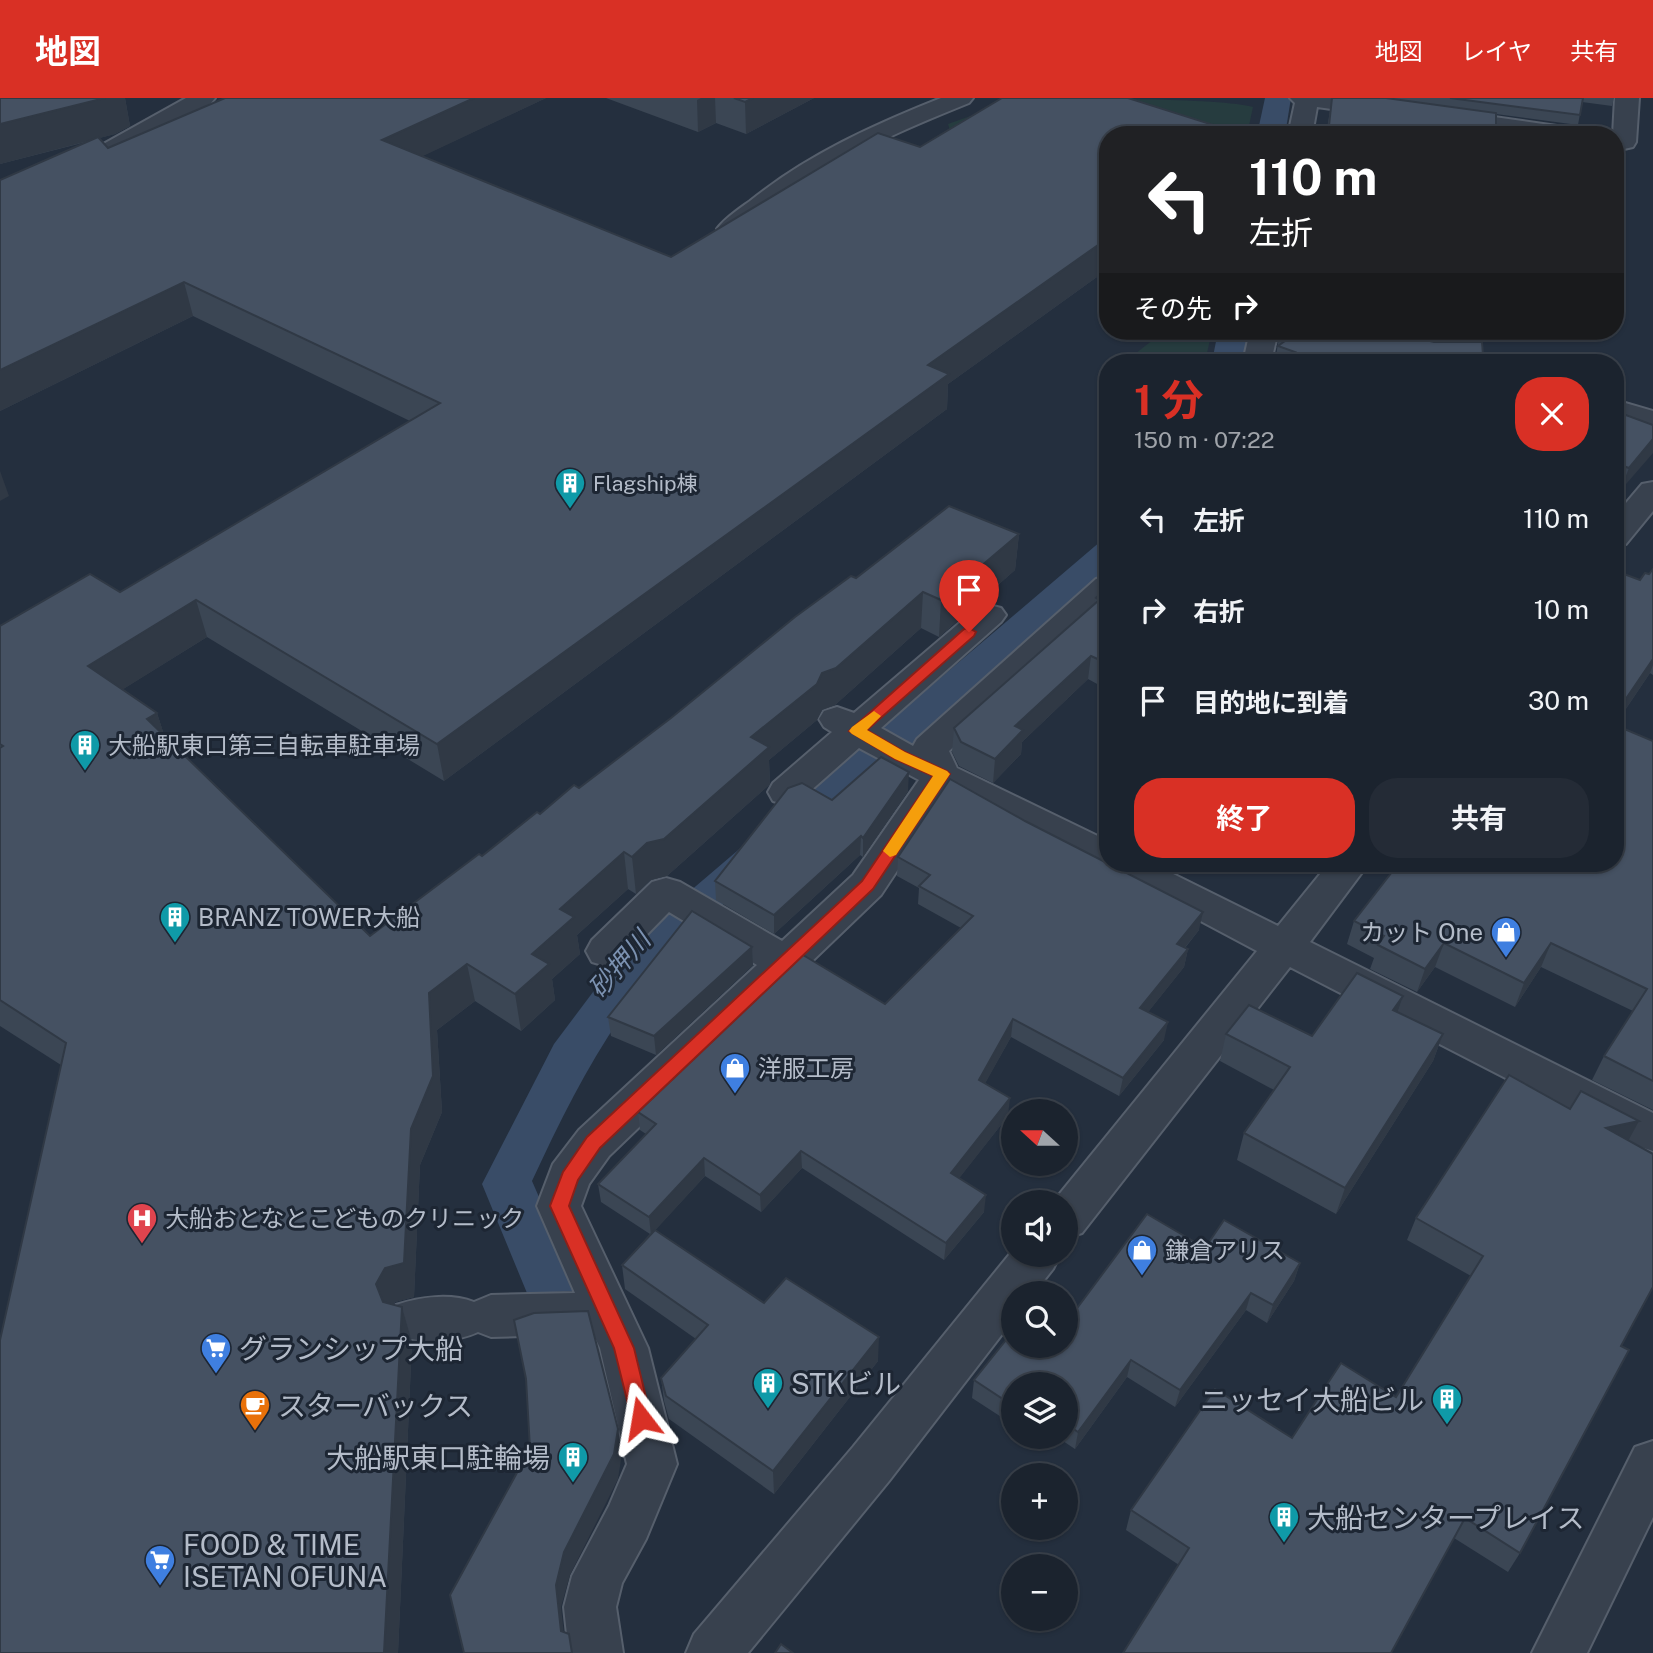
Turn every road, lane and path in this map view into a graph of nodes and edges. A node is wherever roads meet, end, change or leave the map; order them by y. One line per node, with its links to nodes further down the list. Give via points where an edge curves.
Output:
1 (203, 98): 8 (street, via 98,157)
2 (961, 98): 9 (street, via 882,131 814,168)
3 (1304, 98): 5 (street); 6 (street)
4 (1627, 98): 7 (street)
5 (1301, 126)
6 (1507, 126)
7 (1628, 143)
8 (0, 197)
9 (705, 245)
10 (1624, 412): 11 (street)
11 (1653, 421)
12 (1653, 491): 13 (street)
13 (1624, 526)
14 (1099, 594): 17 (street, via 930,748)
15 (989, 615): 16 (street)
16 (854, 729): 17 (street); 18 (street)
17 (942, 774): 19 (street); 24 (street, via 867,885)
18 (786, 792)
19 (1099, 852)
20 (1137, 872): 22 (street)
21 (1343, 872): 22 (street)
22 (1283, 945): 25 (street); 26 (street)
23 (606, 951): 24 (street, via 666,892)
24 (785, 962): 28 (street, via 594,1143 569,1177 559,1206)
25 (1653, 1133)
26 (1078, 1204)
27 (1027, 1267): 32 (street)
28 (607, 1313): 29 (street); 31 (street, via 624,1348 652,1464 628,1522 598,1576 590,1606)
29 (413, 1320)
30 (1653, 1464): 33 (street)
31 (596, 1653)
32 (713, 1653)
33 (1559, 1653)

